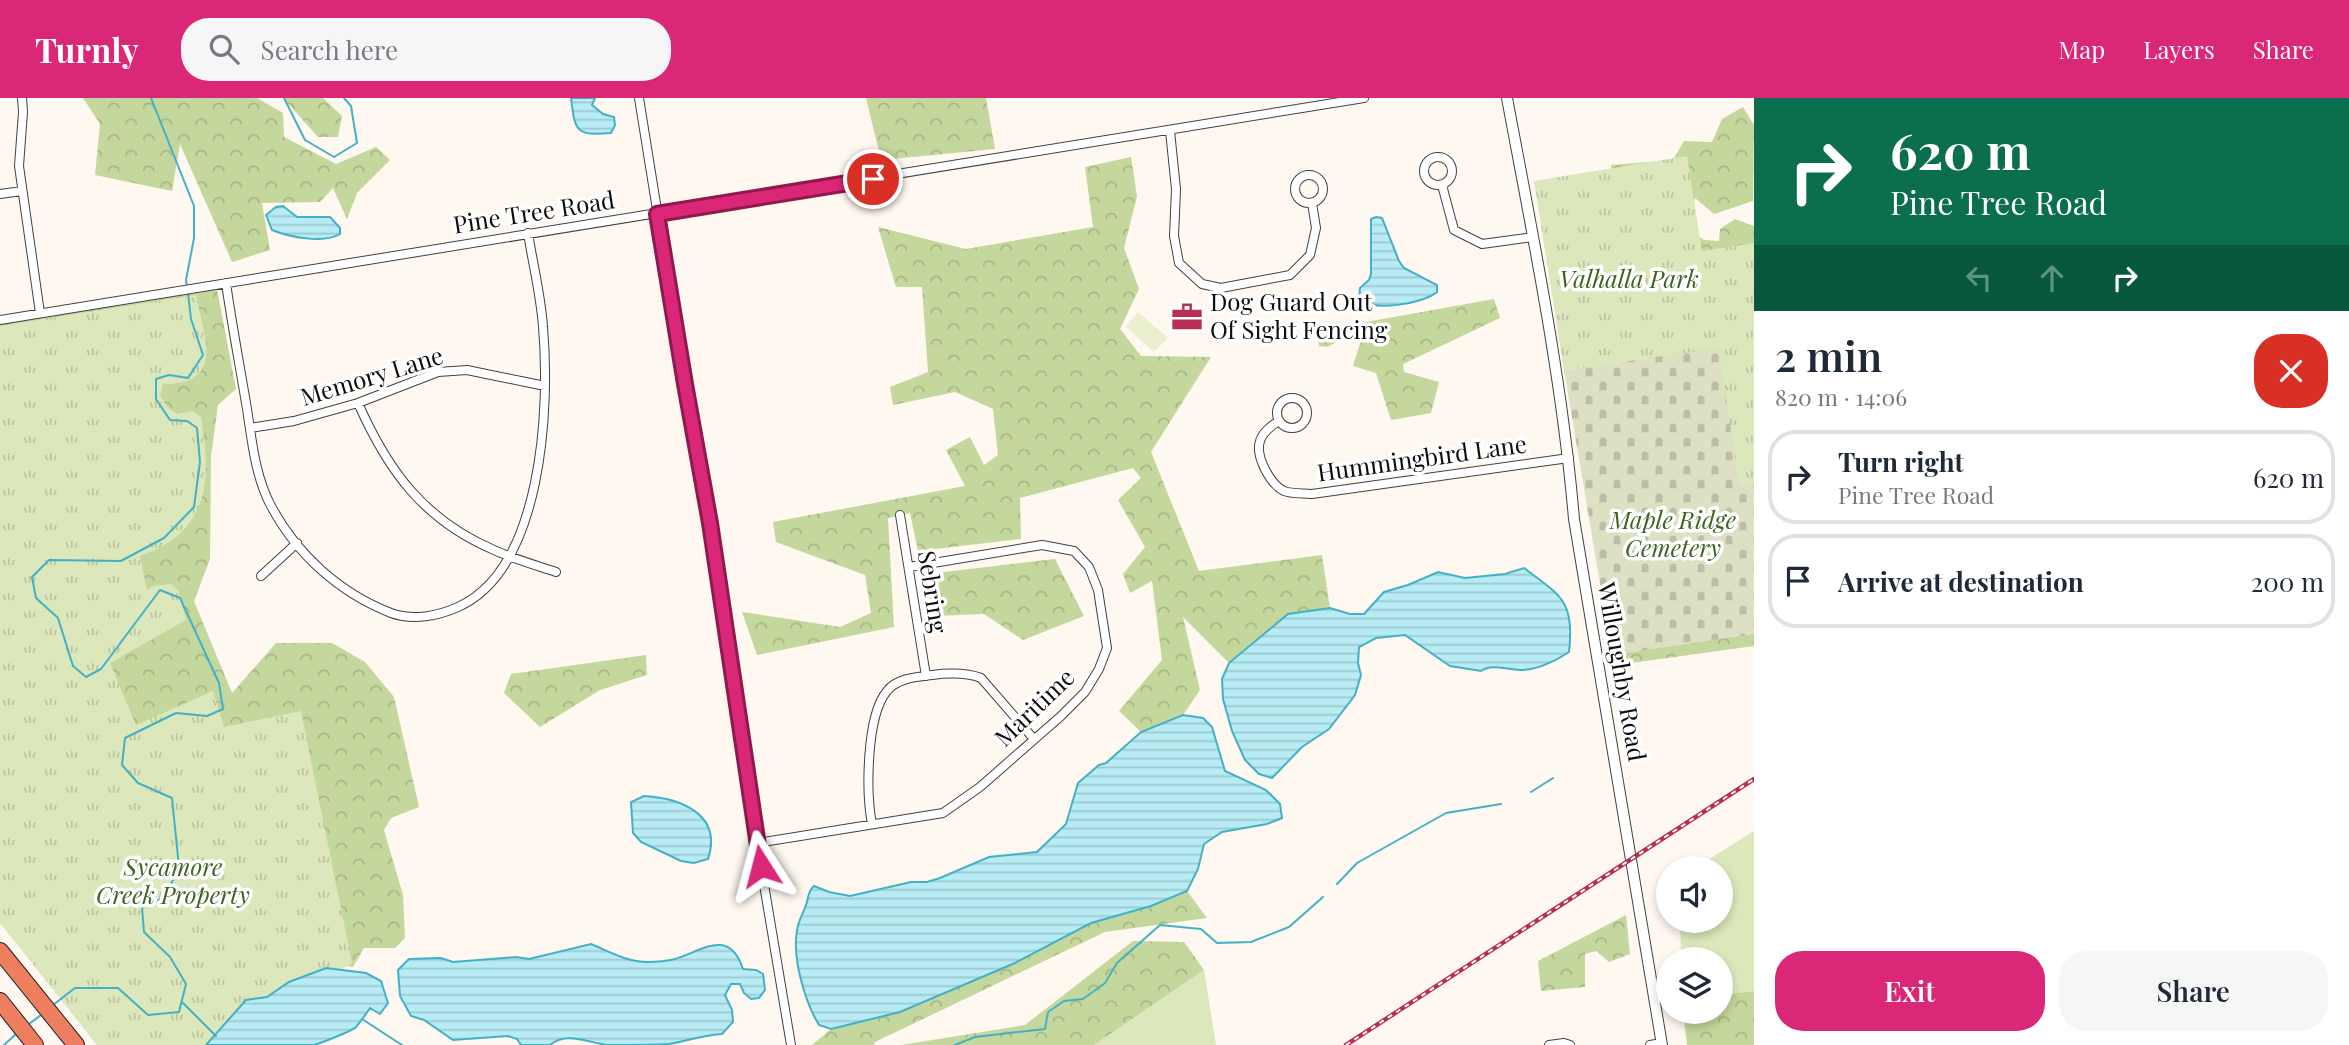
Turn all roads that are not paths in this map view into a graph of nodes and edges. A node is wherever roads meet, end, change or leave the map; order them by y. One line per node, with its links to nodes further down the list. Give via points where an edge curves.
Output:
1 (22, 98): 8 (street, via 18,153)
2 (639, 98): 11 (street)
3 (1364, 98): 5 (street, Pine Tree Road)
4 (1507, 98): 13 (street, Willoughby Road)
5 (1317, 102): 6 (street, Pine Tree Road)
6 (1170, 131): 10 (street, via 1176,189 1174,236 1180,263 1202,284 1221,289 1290,275 1310,255 1316,228); 11 (street, Pine Tree Road)
7 (1442, 185): 13 (street, via 1454,230 1482,244)
8 (22, 191): 9 (street); 15 (street)
9 (0, 194)
10 (1312, 203)
11 (657, 214): 12 (street, Pine Tree Road); 31 (street)
12 (528, 233): 14 (street, Pine Tree Road); 17 (street, via 543,327)
13 (1533, 237): 21 (street, Willoughby Road)
14 (226, 283): 15 (street, Pine Tree Road); 20 (street)
15 (40, 313): 16 (street, Pine Tree Road)
16 (0, 320)
17 (545, 386): 18 (street, Memory Lane, via 452,370); 24 (street, via 537,472)
18 (358, 403): 20 (street, Memory Lane); 24 (street, via 408,490 440,519)
19 (1279, 421): 21 (street, Hummingbird Lane, via 1260,441 1259,460 1284,491 1312,494)
20 (250, 428): 23 (street, via 267,495)
21 (1569, 458): 34 (street, Willoughby Road, via 1574,519)
22 (900, 515): 25 (street, Sebring)
23 (297, 543): 24 (street, via 331,580 396,614 434,615 468,602 481,594); 27 (street)
24 (511, 557): 26 (street)
25 (909, 567): 28 (street, Sebring); 29 (street, Maritime, via 1042,545 1074,551 1089,567 1098,590 1107,648 1085,692)
26 (556, 572)
27 (261, 576)
28 (926, 676): 29 (street, via 957,673 981,678); 30 (street, via 905,679 888,689 877,707 867,776)
29 (1033, 738): 30 (street, Maritime, via 980,787 943,813)
30 (872, 824): 31 (street, Maritime)
31 (758, 843): 37 (street)
32 (0, 951): 36 (highway)
33 (0, 1001): 35 (highway)
34 (1658, 1044)
35 (35, 1045)
36 (76, 1045)
37 (791, 1045)
38 (1549, 1045): 39 (street)
39 (1570, 1045)

